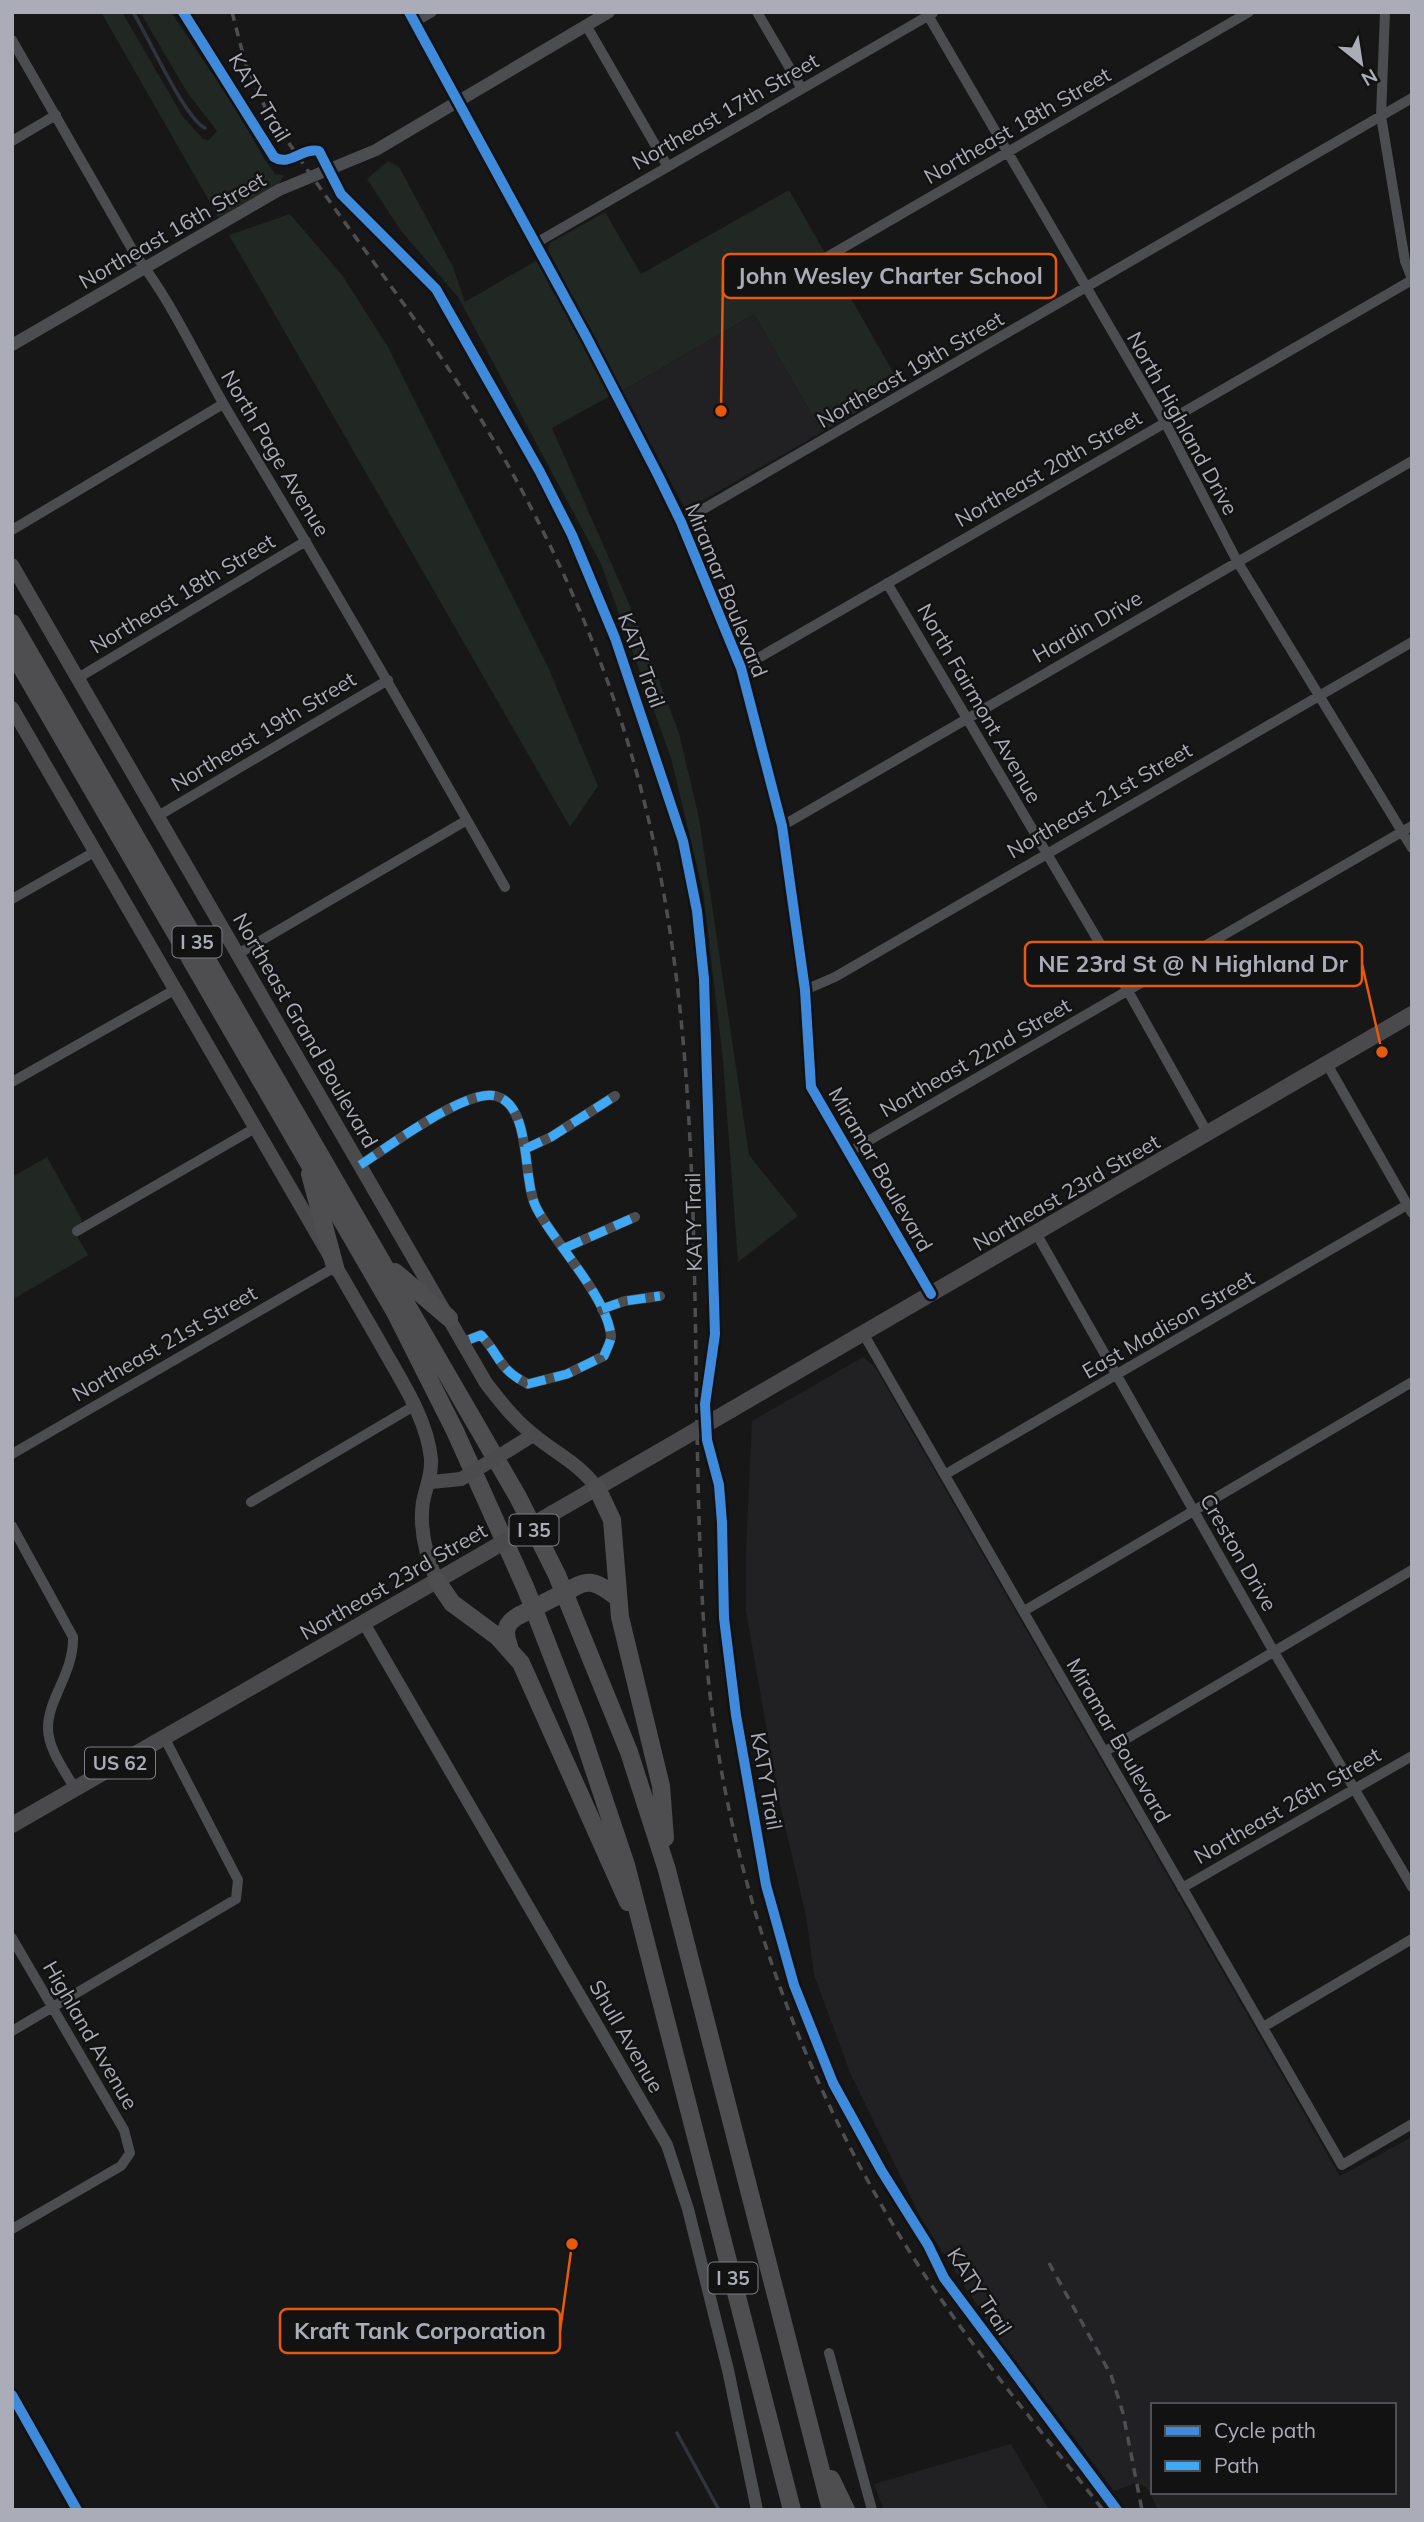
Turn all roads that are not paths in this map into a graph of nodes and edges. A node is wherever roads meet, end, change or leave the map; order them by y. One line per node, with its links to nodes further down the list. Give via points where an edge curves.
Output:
1 (409, 12): 8 (street, Miramar Boulevard)
2 (432, 12): 8 (street)
3 (609, 12): 9 (street, Northeast 16th Street)
4 (757, 12): 11 (street)
5 (1250, 12): 17 (street, Northeast 18th Street)
6 (1385, 12): 15 (street)
7 (929, 13): 11 (street, Northeast 17th Street); 17 (street, North Highland Drive)
8 (414, 23): 13 (street, Miramar Boulevard)
9 (586, 25): 13 (street, Northeast 16th Street); 18 (street)
10 (12, 40): 14 (street, North Page Avenue)
11 (802, 89): 18 (street, Northeast 17th Street)
12 (1412, 98): 15 (street, Northeast 19th Street)
13 (460, 103): 19 (street, Miramar Boulevard); 20 (street, Northeast 16th Street, via 360,159 279,190)
14 (56, 115): 16 (street); 20 (street, North Page Avenue)
15 (1381, 116): 22 (street); 23 (street, Northeast 19th Street)
16 (12, 141)
17 (1007, 153): 21 (street, Northeast 18th Street); 23 (street, North Highland Drive)
18 (668, 167): 19 (street, Northeast 17th Street)
19 (536, 243): 28 (street, Miramar Boulevard)
20 (145, 268): 24 (street, Northeast 16th Street); 25 (street, North Page Avenue)
21 (803, 271)
22 (1412, 280): 26 (street, Northeast 20th Street)
23 (1086, 289): 26 (street, North Highland Drive); 28 (street, Northeast 19th Street)
24 (12, 345)
25 (223, 404): 29 (street); 30 (street, North Page Avenue)
26 (1164, 422): 31 (street, North Highland Drive); 33 (street, Northeast 20th Street)
27 (1412, 461): 31 (street, Hardin Drive)
28 (681, 522): 37 (street, Miramar Boulevard)
29 (12, 530)
30 (306, 541): 38 (street, Northeast 18th Street); 39 (street, North Page Avenue)
31 (1237, 561): 40 (street, North Highland Drive); 42 (street, Hardin Drive)
32 (12, 565): 38 (main road, Northeast Grand Boulevard)
33 (887, 583): 37 (street, Northeast 20th Street); 42 (street, North Fairmont Avenue)
34 (12, 624): 72 (highway, I 35)
35 (1412, 642): 40 (street, Northeast 21st Street)
36 (12, 651): 65 (highway, I 35)
37 (741, 668): 45 (street, Miramar Boulevard)
38 (78, 678): 43 (main road, Northeast Grand Boulevard)
39 (388, 680): 43 (street, Northeast 19th Street); 44 (street, North Page Avenue)
40 (1318, 696): 47 (street, North Highland Drive); 50 (street, Northeast 21st Street)
41 (13, 712): 49 (main road)
42 (968, 717): 45 (street, Hardin Drive); 50 (street, North Fairmont Avenue)
43 (158, 816): 53 (main road, Northeast Grand Boulevard)
44 (467, 820): 51 (street, North Page Avenue); 53 (street)
45 (782, 826): 55 (street, Miramar Boulevard)
46 (1412, 826): 47 (street, Northeast 22nd Street)
47 (1402, 832): 48 (street, North Highland Drive); 56 (street, Northeast 22nd Street)
48 (1412, 848)
49 (96, 851): 52 (street); 54 (main road)
50 (1046, 853): 55 (street, Northeast 21st Street, via 835,977); 56 (street, North Fairmont Avenue)
51 (505, 887)
52 (12, 899)
53 (238, 954): 66 (main road, Northeast Grand Boulevard)
54 (176, 989): 59 (street); 61 (main road)
55 (805, 990): 64 (street, Miramar Boulevard, via 811,1087)
56 (1128, 991): 62 (street, North Fairmont Avenue); 64 (street, Northeast 22nd Street)
57 (1412, 1014): 58 (main road, Northeast 23rd Street)
58 (1327, 1064): 62 (main road, Northeast 23rd Street); 67 (street)
59 (12, 1082)
60 (615, 1096): 63 (street)
61 (255, 1128): 69 (street); 73 (main road)
62 (1208, 1134): 70 (main road, Northeast 23rd Street)
63 (525, 1149): 66 (street, via 519,1117 507,1101 495,1096 453,1106); 71 (street, via 530,1195)
64 (849, 1152): 74 (street, Miramar Boulevard)
65 (305, 1154): 73 (highway); 107 (highway, I 35, via 412,1345 526,1589 606,1800)
66 (360, 1165): 77 (main road, Northeast Grand Boulevard)
67 (1410, 1209): 80 (street, East Madison Street)
68 (635, 1217): 71 (street)
69 (77, 1231)
70 (1036, 1233): 74 (main road, Northeast 23rd Street); 80 (street, Creston Drive)
71 (565, 1248): 76 (street)
72 (382, 1260): 77 (highway); 104 (highway, I 35, via 518,1497 557,1575 629,1752)
73 (335, 1267): 82 (main road); 84 (street, Northeast 21st Street)
74 (931, 1294): 78 (main road, Northeast 23rd Street)
75 (660, 1296): 76 (street)
76 (602, 1310): 79 (street, via 611,1337 604,1356 567,1374 528,1384 500,1366 481,1335)
77 (449, 1318): 79 (main road, Northeast Grand Boulevard)
78 (863, 1333): 85 (street, Miramar Boulevard); 87 (main road, Northeast 23rd Street, bridge)
79 (463, 1342): 83 (main road, Northeast Grand Boulevard, via 502,1404)
80 (1118, 1376): 85 (street, East Madison Street); 89 (street, Creston Drive)
81 (1412, 1382): 89 (street)
82 (414, 1406): 86 (main road, via 427,1435); 88 (street)
83 (533, 1434): 86 (main road, bridge, via 461,1479); 87 (main road, Northeast Grand Boulevard, via 566,1455)
84 (12, 1454)
85 (946, 1474): 94 (street, Miramar Boulevard)
86 (431, 1482): 92 (main road, via 422,1521 428,1561)
87 (597, 1488): 92 (main road, Northeast 23rd Street / US 62, bridge); 93 (highway, via 612,1520)
88 (251, 1502)
89 (1195, 1513): 94 (street); 97 (street, Creston Drive)
90 (12, 1526): 101 (street, via 73,1637 74,1653 48,1728 53,1749)
91 (1412, 1570): 97 (street)
92 (437, 1581): 95 (main road, Northeast 23rd Street / US 62); 96 (highway, via 452,1603)
93 (617, 1597): 96 (highway, bridge, via 598,1583 582,1583 508,1624); 104 (highway, via 661,1786)
94 (1024, 1611): 99 (street, Miramar Boulevard)
95 (364, 1623): 98 (main road, Northeast 23rd Street / US 62); 119 (street, Shull Avenue, via 667,2145 716,2320)
96 (509, 1646): 107 (highway, via 522,1663)
97 (1274, 1652): 99 (street); 102 (street, Creston Drive)
98 (164, 1737): 101 (main road, Northeast 23rd Street / US 62); 110 (street, via 232,1867 239,1891 236,1899)
99 (1104, 1752): 106 (street, Miramar Boulevard)
100 (1412, 1756): 102 (street, Northeast 26th Street)
101 (75, 1789): 103 (main road, Northeast 23rd Street / US 62)
102 (1354, 1790): 105 (street, Creston Drive); 106 (street, Northeast 26th Street)
103 (12, 1825)
104 (667, 1870): 117 (highway, I 35)
105 (1412, 1887)
106 (1182, 1888): 111 (street, Miramar Boulevard)
107 (645, 1937): 120 (highway, I 35)
108 (12, 1938): 110 (street, Highland Avenue)
109 (1412, 1939): 111 (street)
110 (53, 2007): 112 (street); 114 (street, Highland Avenue, via 124,2130 130,2153 121,2166)
111 (1262, 2027): 113 (street, Miramar Boulevard, via 1342,2165)
112 (12, 2031)
113 (1412, 2124)
114 (12, 2229)
115 (829, 2353): 123 (street)
116 (12, 2395): 118 (street)
117 (814, 2444): 121 (highway, I 35); 122 (highway)
118 (77, 2510)
119 (757, 2510)
120 (792, 2510)
121 (831, 2510)
122 (846, 2510)
123 (873, 2510)

